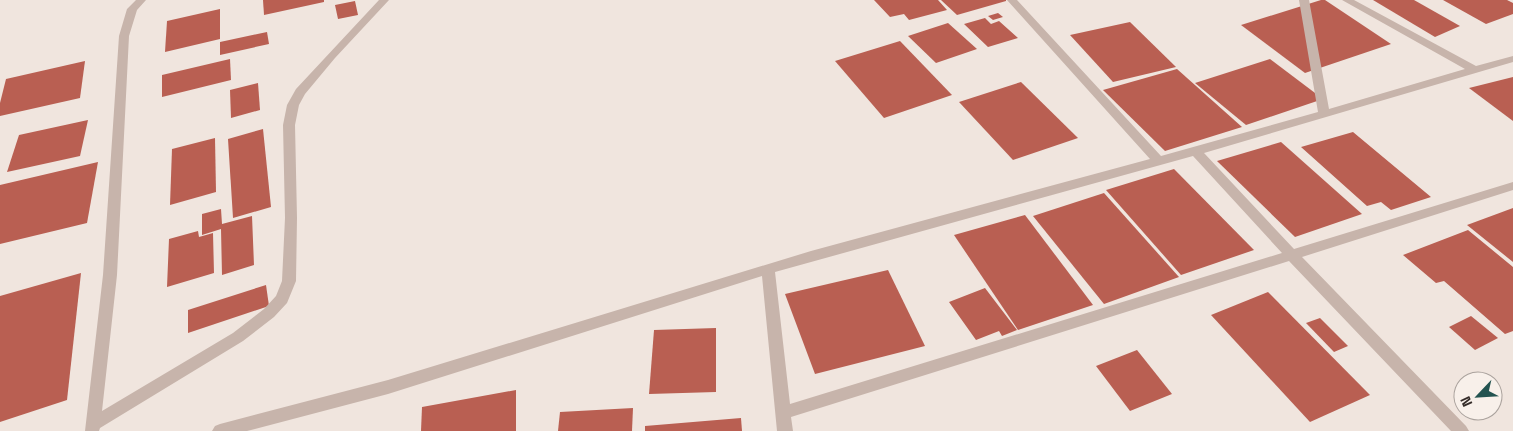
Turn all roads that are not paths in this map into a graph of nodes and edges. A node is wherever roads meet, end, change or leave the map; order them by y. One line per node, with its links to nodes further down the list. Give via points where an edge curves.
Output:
1 (141, 0): 15 (street, via 132,9 124,36 110,276)
2 (384, 0): 15 (street, via 324,63 293,105 289,125 289,281 282,299 238,337)
3 (1012, 0): 10 (street)
4 (1304, 0): 8 (street)
5 (1347, 0): 7 (street)
6 (1513, 59): 7 (street)
7 (1474, 70): 8 (street)
8 (1324, 114): 9 (street)
9 (1195, 150): 10 (street); 12 (street)
10 (1158, 161): 13 (street)
11 (1513, 186): 12 (street)
12 (1292, 255): 14 (street); 18 (street)
13 (768, 269): 14 (street); 16 (street, via 388,387)
14 (784, 413): 17 (street)
15 (92, 428)
16 (220, 431)
17 (785, 431)
18 (1461, 431)

